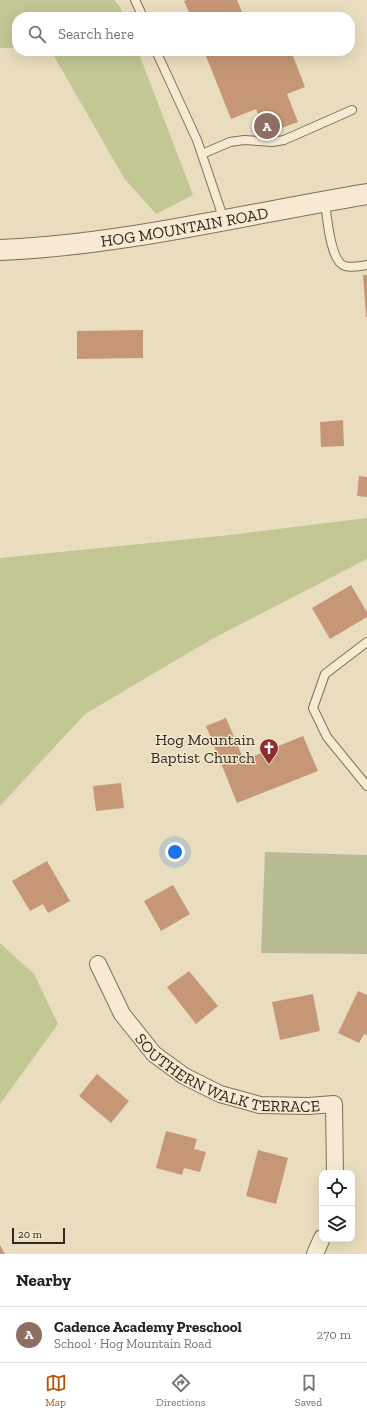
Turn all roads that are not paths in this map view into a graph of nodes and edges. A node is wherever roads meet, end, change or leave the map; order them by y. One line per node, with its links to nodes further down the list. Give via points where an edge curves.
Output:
1 (135, 0): 2 (lane)
2 (141, 12)
3 (158, 56): 5 (lane)
4 (352, 110): 5 (lane, via 284,140 230,142)
5 (202, 154): 8 (lane)
6 (367, 194): 7 (street, HOG MOUNTAIN ROAD)
7 (325, 201): 8 (street, HOG MOUNTAIN ROAD); 10 (lane, via 332,245 339,263 345,266)
8 (224, 220): 9 (street, HOG MOUNTAIN ROAD, via 115,239)
9 (0, 250)
10 (367, 265)
11 (367, 642): 12 (lane, via 325,674 313,708 327,737)
12 (367, 786)
13 (98, 964): 14 (street, SOUTHERN WALK TERRACE, via 122,1014 154,1054 184,1076 220,1094 260,1105 334,1104)
14 (335, 1170)
15 (320, 1242): 16 (street)
16 (315, 1254)

